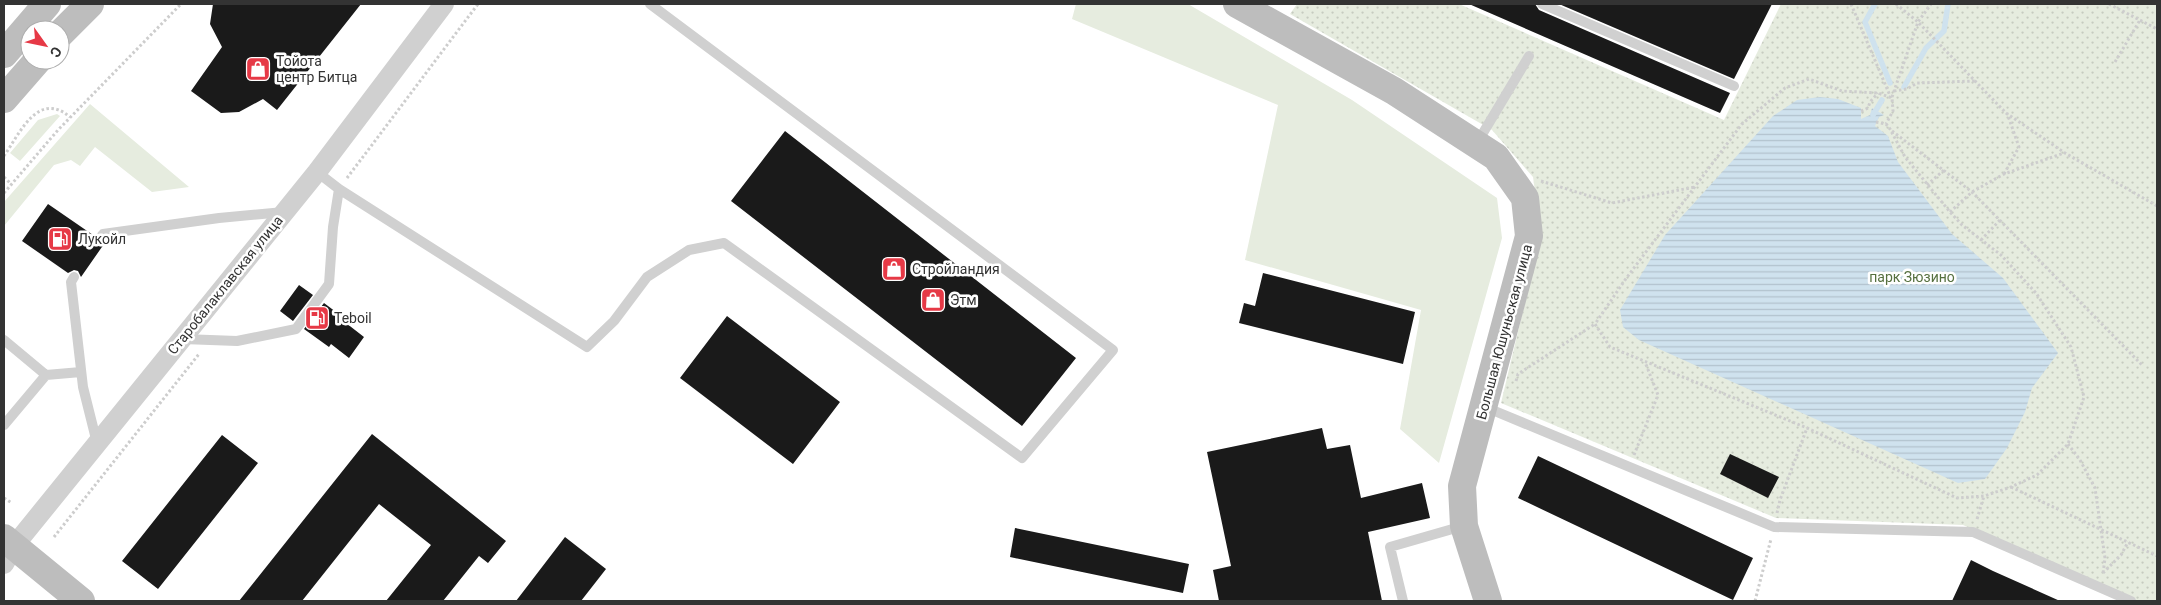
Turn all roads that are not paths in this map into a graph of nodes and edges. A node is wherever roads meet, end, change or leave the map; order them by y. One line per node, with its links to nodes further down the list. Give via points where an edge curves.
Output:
1 (90, 4): 7 (street)
2 (444, 4): 14 (street, Старобалаклавская улица)
3 (650, 4): 15 (lane, via 1113,350 1022,458 724,243 689,250 648,277 614,321 588,347)
4 (1237, 4): 13 (street, Большая Юшуньская улица, via 1394,91)
5 (1542, 4): 11 (lane)
6 (40, 14): 8 (street)
7 (70, 24)
8 (4, 54)
9 (1529, 56): 13 (lane)
10 (29, 70): 12 (street)
11 (1734, 86)
12 (4, 99)
13 (1477, 144): 23 (street, Большая Юшуньская улица, via 1496,156 1525,198 1529,236)
14 (317, 172): 15 (lane); 16 (street, Старобалаклавская улица)
15 (339, 189): 19 (lane, via 329,284 296,329 237,341)
16 (285, 212): 17 (lane, via 103,234); 19 (street, Старобалаклавская улица)
17 (99, 239)
18 (74, 277): 21 (lane, via 71,282)
19 (182, 339): 25 (street, Старобалаклавская улица)
20 (4, 340): 22 (lane)
21 (81, 372): 22 (lane); 25 (lane)
22 (46, 375): 24 (lane)
23 (1484, 406): 26 (street, Большая Юшуньская улица, via 1462,486); 31 (lane, via 1774,527 1973,532)
24 (4, 425)
25 (97, 444): 27 (street, Старобалаклавская улица)
26 (1464, 526): 29 (lane, via 1390,547); 30 (street, Большая Юшуньская улица)
27 (7, 549): 28 (street)
28 (81, 601)
29 (1403, 601)
30 (1488, 601)
31 (2131, 601)

